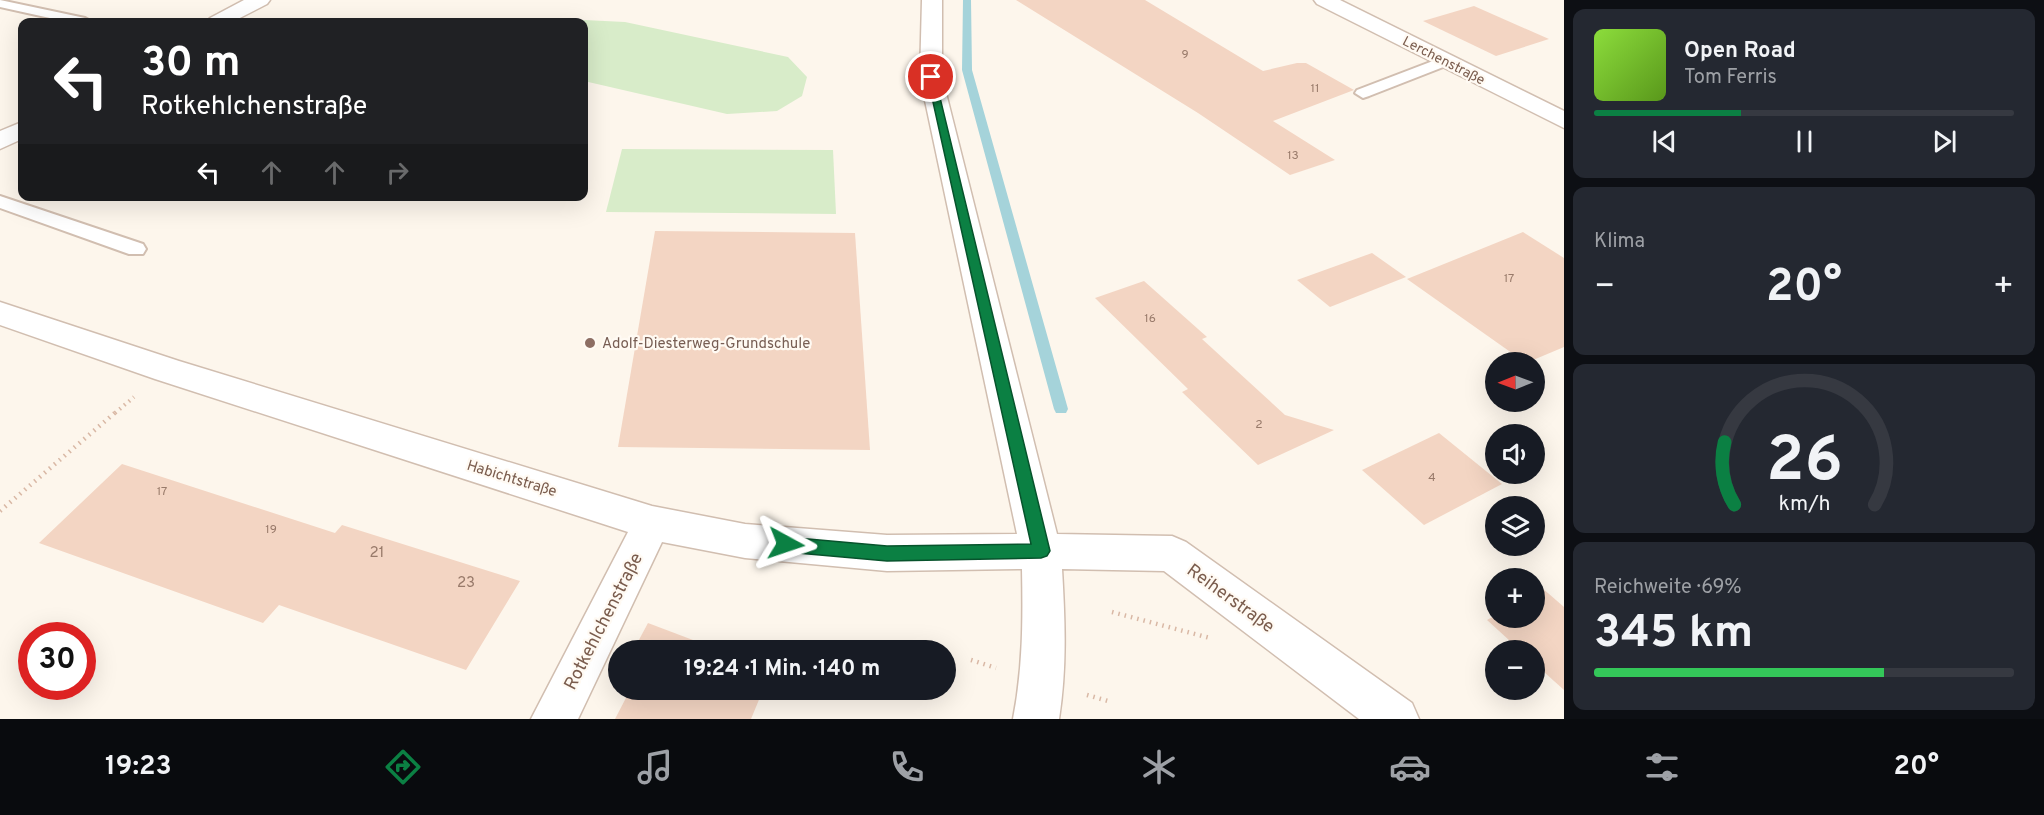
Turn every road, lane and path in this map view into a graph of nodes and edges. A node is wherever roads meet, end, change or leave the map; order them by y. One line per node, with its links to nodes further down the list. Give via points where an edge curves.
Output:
1 (260, 0): 6 (street)
2 (932, 0): 18 (street, via 931,77)
3 (1324, 0): 7 (street, Lerchenstraße)
4 (0, 3): 5 (lane)
5 (67, 18)
6 (226, 18)
7 (1446, 62): 8 (lane); 9 (street, Lerchenstraße)
8 (1363, 93)
9 (1564, 121)
10 (18, 131): 11 (street)
11 (0, 141)
12 (0, 202): 13 (lane)
13 (136, 249)
14 (0, 313): 15 (street, Habichtstraße)
15 (167, 370): 16 (path); 17 (street, Habichtstraße)
16 (0, 511)
17 (652, 523): 18 (street, Habichtstraße, via 745,541 887,554); 19 (street, Rotkehlchenstraße)
18 (1041, 551): 20 (street, via 1045,643); 21 (street, Reiherstraße, via 1172,554)
19 (554, 719)
20 (1036, 719)
21 (1396, 719)

